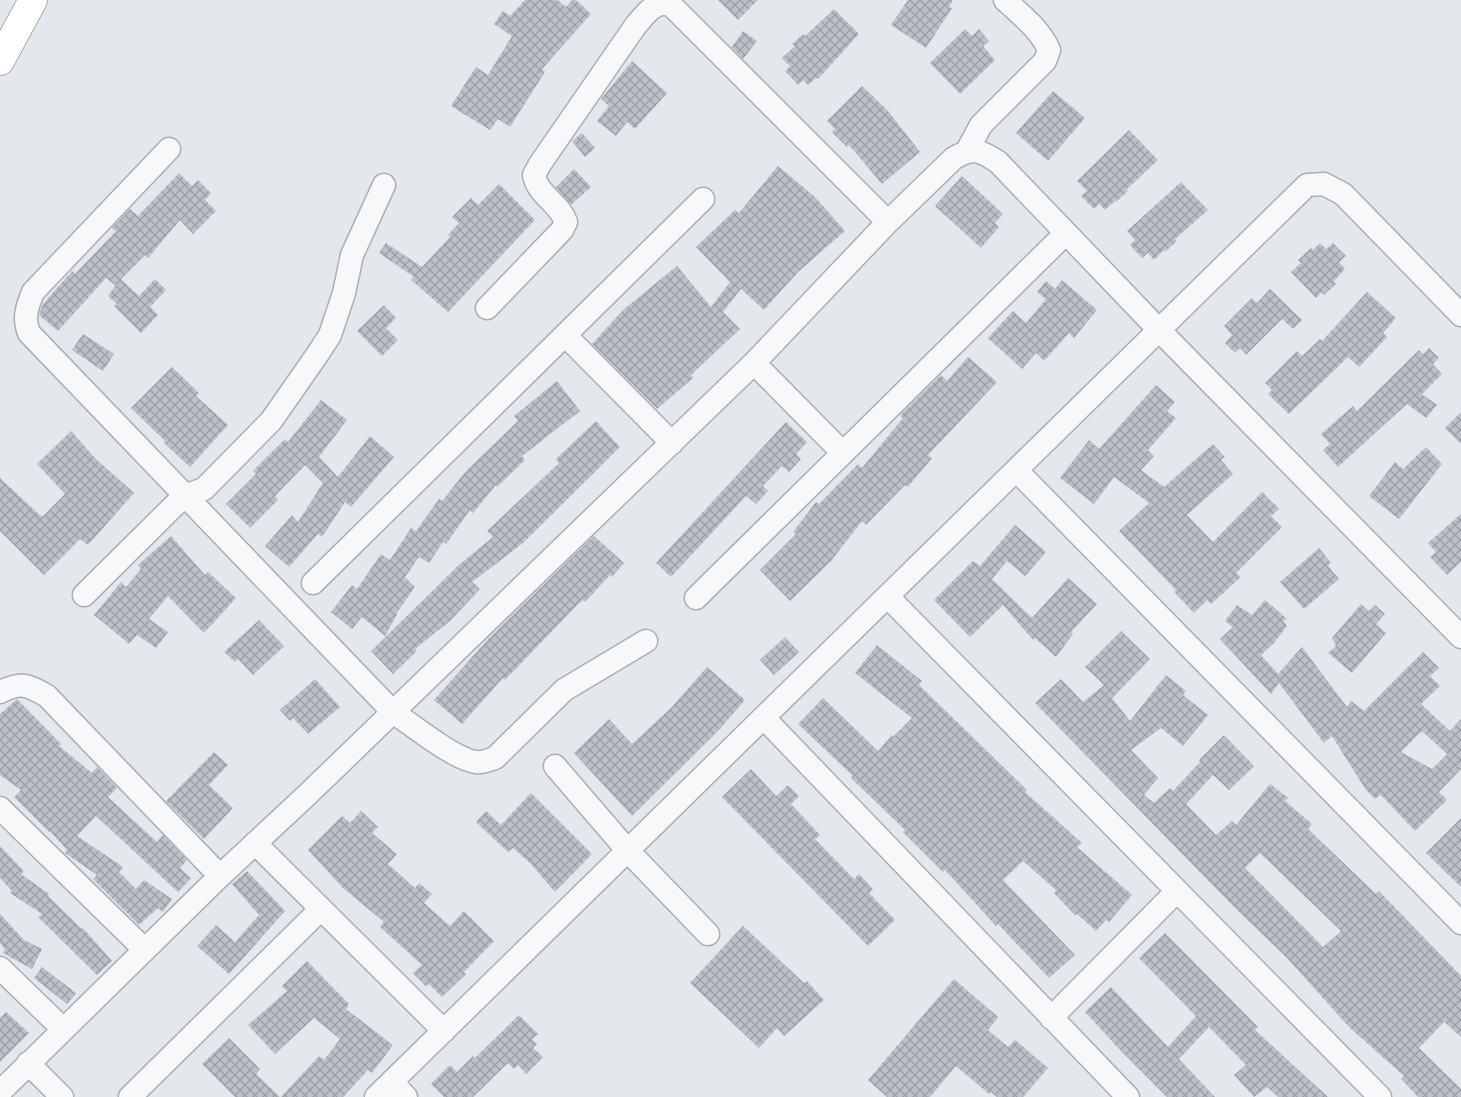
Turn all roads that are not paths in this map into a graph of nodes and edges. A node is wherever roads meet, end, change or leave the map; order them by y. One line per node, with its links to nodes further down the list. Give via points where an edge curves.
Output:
1 (33, 0): 3 (main road)
2 (1005, 0): 5 (street, via 1035,28 1049,50 1042,65 981,125)
3 (0, 60)
4 (169, 149): 18 (street, via 33,292 25,322 29,333)
5 (966, 151): 8 (street, via 954,158); 9 (street, via 983,152 998,162)
6 (384, 185): 18 (street, via 352,255 330,335 318,355 271,421 204,489)
7 (704, 198): 13 (street)
8 (888, 222): 10 (street, via 671,5 663,2 651,7 636,26 534,175 536,186 562,212 566,222 562,230); 14 (street)
9 (1066, 233): 12 (street); 16 (street)
10 (487, 308)
11 (1461, 315): 12 (street, via 1344,194 1324,184 1307,184)
12 (1160, 331): 17 (street); 23 (street)
13 (565, 335): 15 (street); 19 (street)
14 (754, 363): 15 (street); 16 (street)
15 (672, 443): 26 (street)
16 (844, 453): 22 (street)
17 (1017, 471): 21 (street); 35 (street)
18 (184, 496): 20 (street); 26 (street)
19 (313, 583)
20 (84, 596)
21 (888, 597): 27 (street); 33 (street)
22 (696, 598)
23 (1461, 637)
24 (646, 641): 26 (street, via 564,690 495,758 487,761 476,762 463,757)
25 (0, 692): 32 (street, via 16,685 32,687 47,696)
26 (393, 712): 30 (street)
27 (764, 718): 31 (street); 39 (street)
28 (555, 766): 31 (street)
29 (0, 808): 37 (street)
30 (255, 844): 32 (street); 34 (street)
31 (628, 851): 36 (street); 41 (street)
32 (220, 876): 37 (street)
33 (1177, 891): 39 (street); 48 (street)
34 (321, 909): 41 (street); 46 (street)
35 (1461, 923)
36 (708, 934)
37 (144, 949): 40 (street)
38 (0, 968): 40 (street)
39 (1051, 1018): 47 (street)
40 (62, 1028): 42 (street)
41 (444, 1031): 44 (street)
42 (28, 1063): 43 (street); 45 (street)
43 (0, 1092)
44 (391, 1092)
45 (62, 1097)
46 (130, 1097)
47 (1128, 1097)
48 (1380, 1097)

